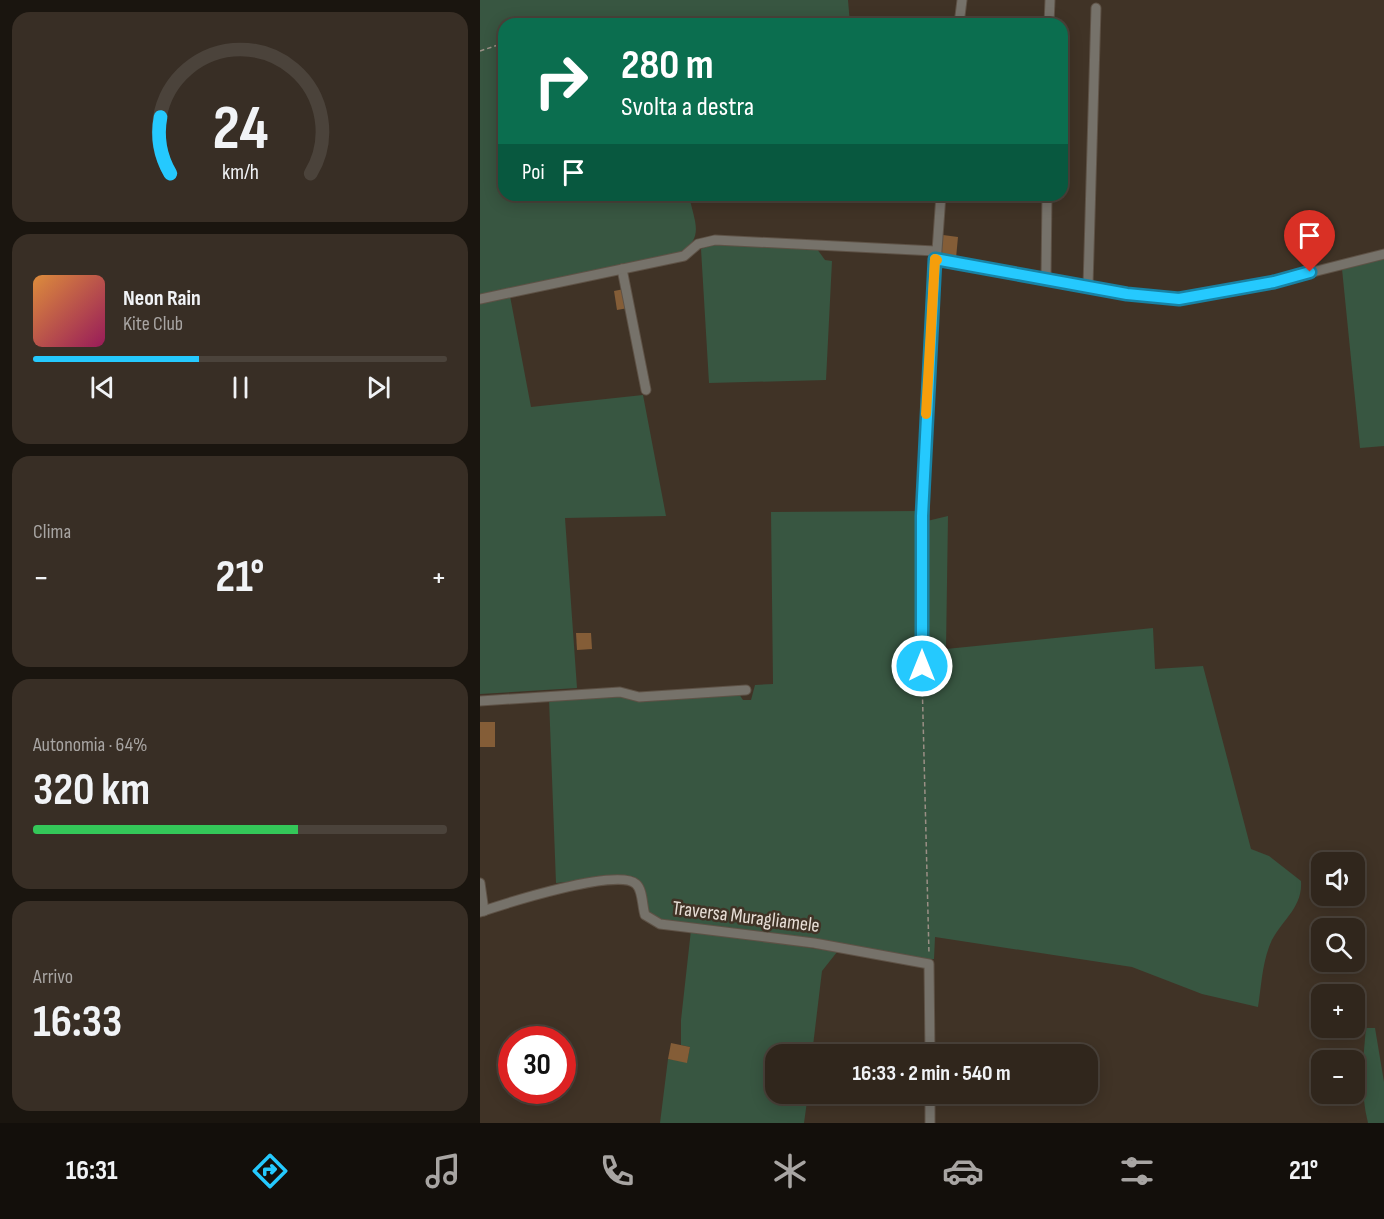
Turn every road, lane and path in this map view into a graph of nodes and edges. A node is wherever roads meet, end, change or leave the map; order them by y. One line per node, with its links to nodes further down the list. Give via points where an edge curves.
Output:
1 (962, 0): 4 (street)
2 (1050, 0): 5 (street)
3 (1096, 8): 14 (street)
4 (960, 18)
5 (1049, 18)
6 (498, 45): 7 (path)
7 (480, 51)
8 (940, 201): 11 (street)
9 (1047, 201): 13 (street)
10 (1384, 254): 14 (street, via 1274,282 1179,299)
11 (935, 255): 12 (street, via 715,240 698,244 684,256); 13 (street); 17 (street, via 923,505)
12 (622, 269): 15 (street); 16 (street)
13 (1046, 279): 14 (street)
14 (1088, 286)
15 (480, 299)
16 (646, 390)
17 (922, 666): 22 (path)
18 (746, 690): 19 (street, via 639,698 620,692)
19 (480, 701)
20 (480, 883): 21 (street)
21 (482, 912): 22 (street, Traversa Muragliamele, via 558,888 621,879 635,882 645,915 660,924 814,943)
22 (929, 964): 23 (street)
23 (930, 1044)
24 (930, 1104): 25 (street)
25 (930, 1123)

